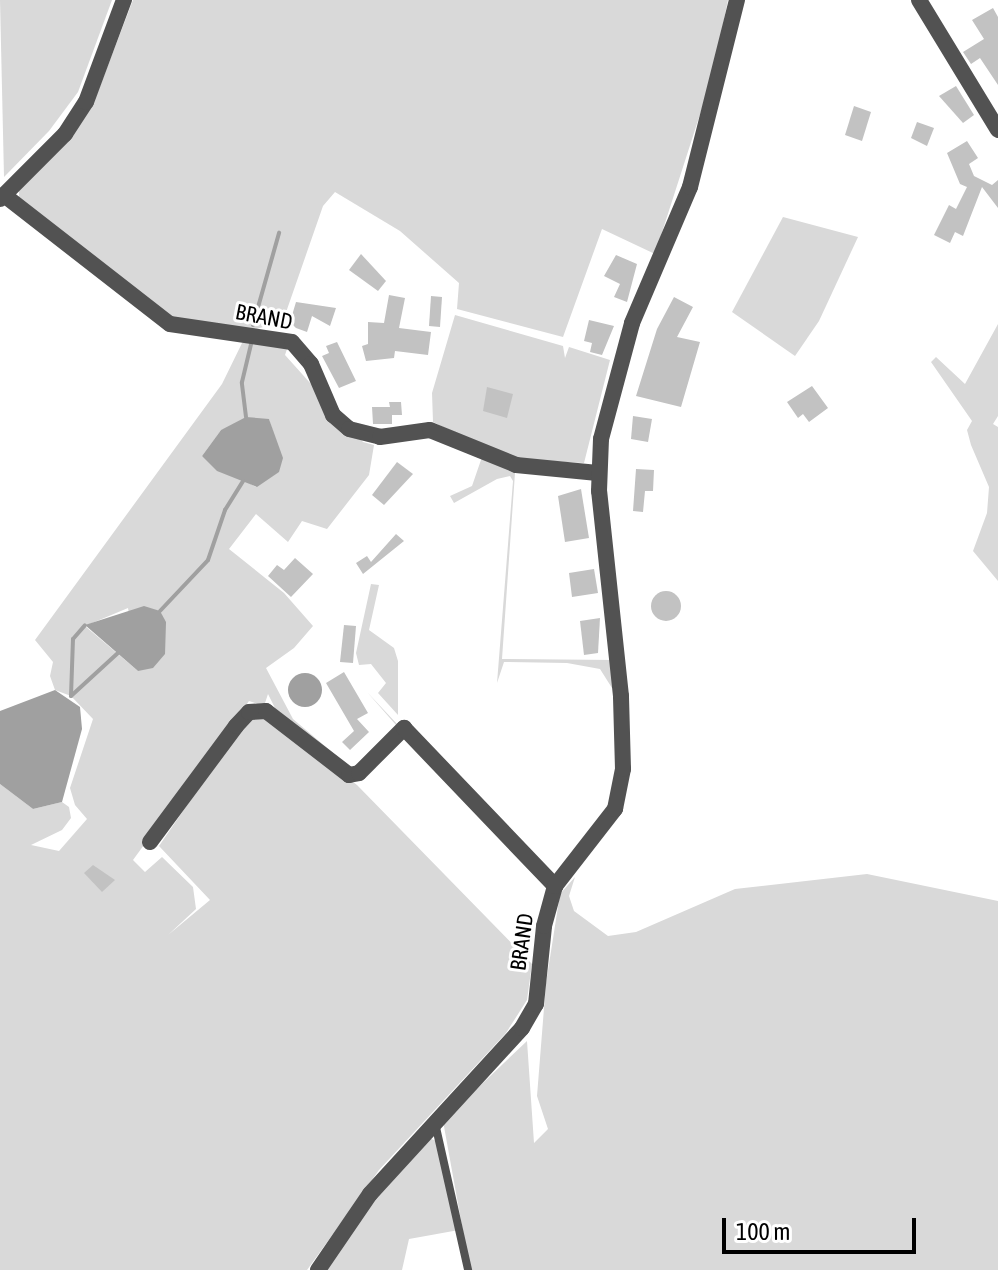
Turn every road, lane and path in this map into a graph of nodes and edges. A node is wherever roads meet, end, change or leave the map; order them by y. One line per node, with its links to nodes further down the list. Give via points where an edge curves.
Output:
1 (124, 0): 5 (street, via 86,102 65,134)
2 (737, 0): 6 (street, BRAND, via 690,187 618,366)
3 (919, 0): 4 (street)
4 (998, 130)
5 (2, 197): 6 (street, BRAND, via 170,324 292,342 311,364 333,415 349,429 380,437 430,430 516,465)
6 (598, 473): 8 (street, BRAND, via 619,655 623,769 615,809)
7 (150, 842): 8 (street, BRAND, via 236,726 249,712 266,711 349,775 359,773 404,728)
8 (555, 886): 9 (street, BRAND, via 544,926 536,1004 522,1028)
9 (435, 1121): 10 (street, via 370,1194); 11 (lane)
10 (318, 1270)
11 (468, 1270)

